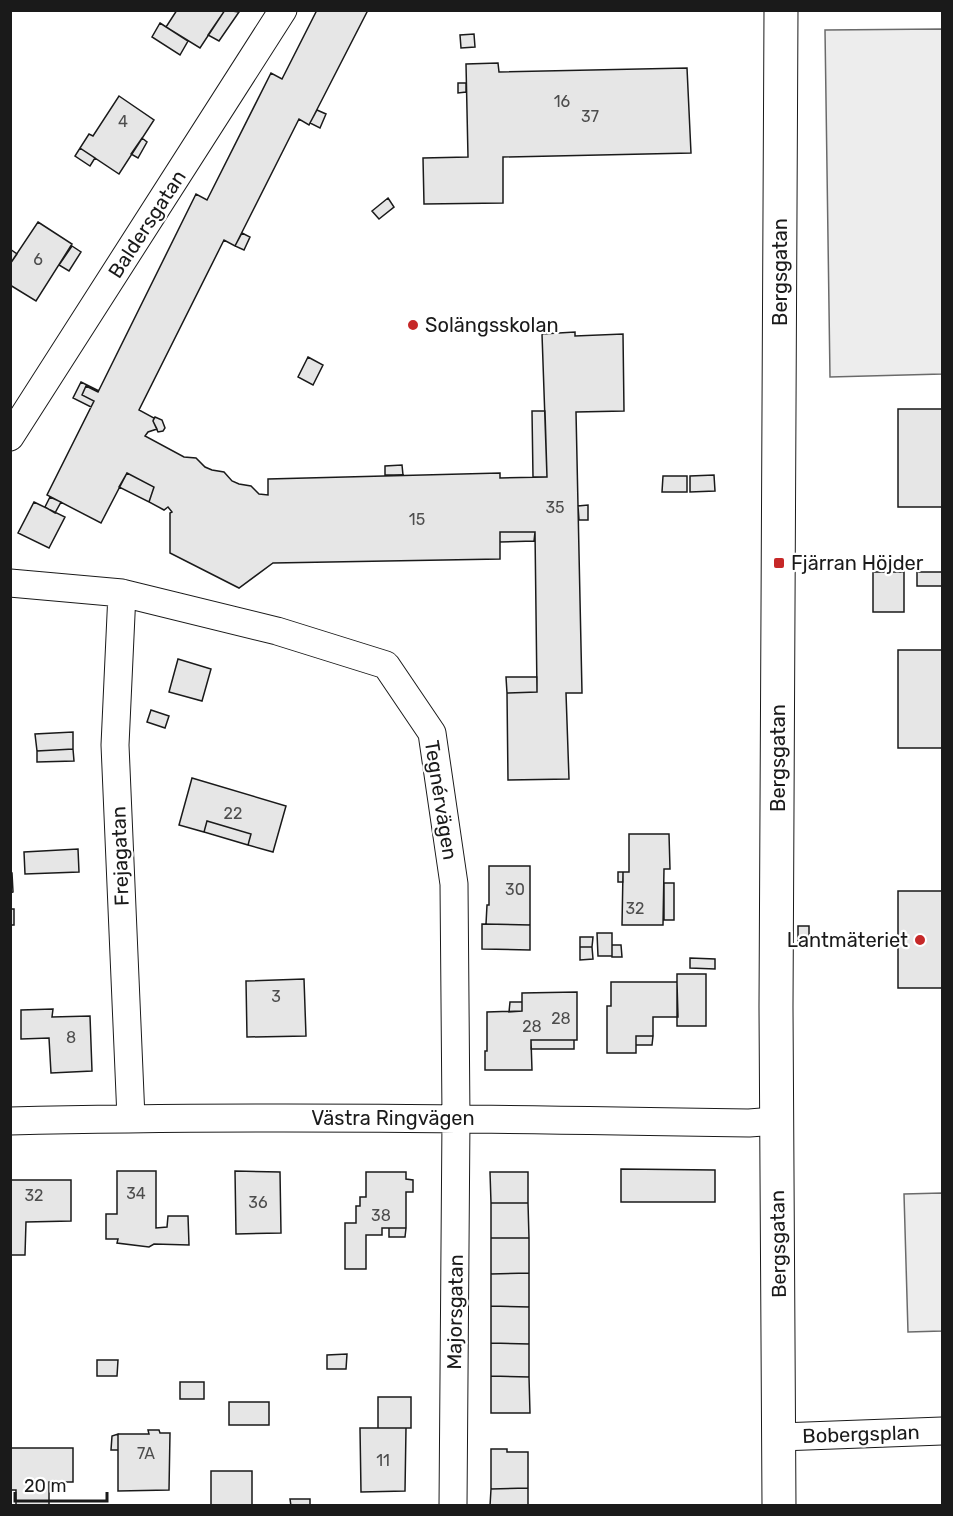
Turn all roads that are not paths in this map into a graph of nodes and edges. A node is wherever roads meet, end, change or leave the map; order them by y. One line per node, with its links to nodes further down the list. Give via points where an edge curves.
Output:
1 (282, 10): 3 (street, Baldersgatan)
2 (781, 10): 9 (street, Bergsgatan)
3 (10, 437)
4 (10, 584): 5 (street, Tegnérvägen)
5 (122, 594): 6 (street, Frejagatan, via 115,745); 7 (street, Tegnérvägen, via 278,632 386,665 432,733 454,884)
6 (131, 1118): 7 (street, Västra Ringvägen); 8 (street, Västra Ringvägen)
7 (456, 1118): 9 (street, Västra Ringvägen); 12 (street, Majorsgatan)
8 (10, 1121)
9 (776, 1121): 11 (street, Bergsgatan)
10 (942, 1431): 11 (street, Bobergsplan)
11 (780, 1437): 13 (street, Bergsgatan)
12 (453, 1506)
13 (779, 1506)

